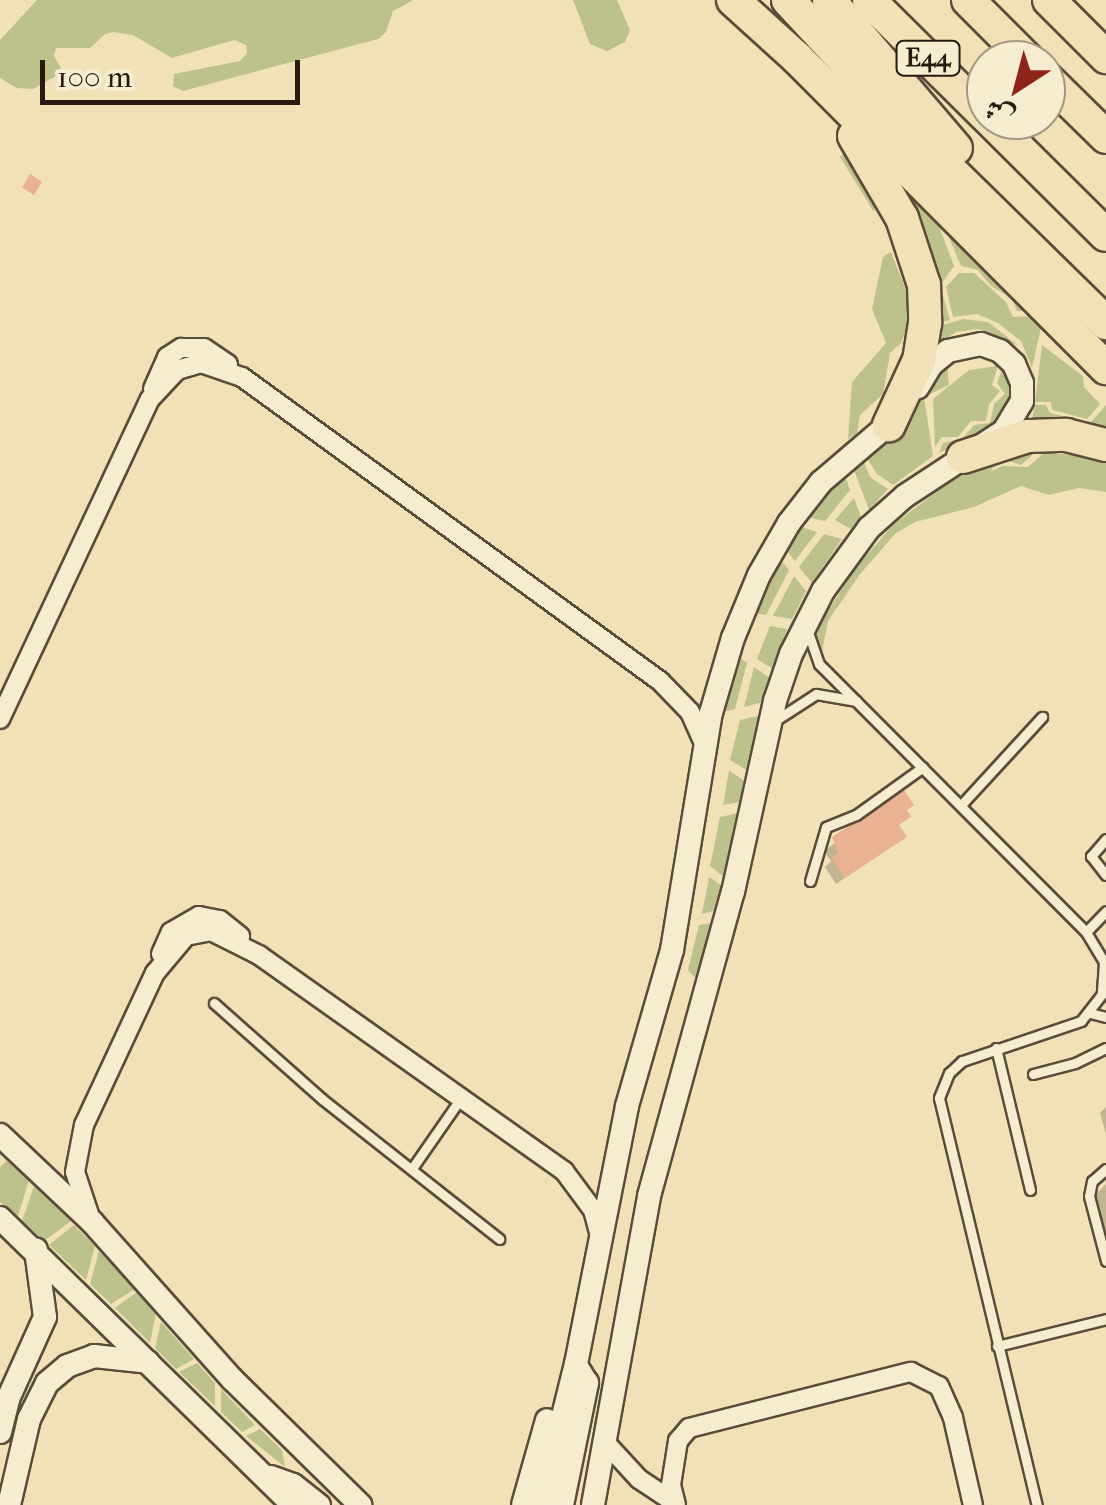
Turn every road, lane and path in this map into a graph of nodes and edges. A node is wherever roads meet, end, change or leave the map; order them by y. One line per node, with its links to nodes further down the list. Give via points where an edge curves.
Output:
1 (788, 0): 15 (highway, via 907,128)
2 (829, 0): 14 (highway)
3 (870, 0): 9 (highway, E44)
4 (968, 0): 7 (highway, E44)
5 (1049, 0): 8 (highway)
6 (739, 6): 16 (highway); 17 (highway, via 861,144 911,240 924,285 923,341)
7 (1008, 40)
8 (1106, 57)
9 (966, 96)
10 (1066, 98): 11 (highway)
11 (1106, 137)
12 (1010, 140): 13 (highway, E44)
13 (1106, 235)
14 (1106, 308)
15 (1106, 323)
16 (1106, 368)
17 (889, 425): 19 (street, via 939,358 970,344 990,346 1014,364 1022,401 1010,425); 25 (street, via 821,482 774,548 733,638)
18 (1106, 445): 19 (highway, via 1066,435 1028,436)
19 (963, 458): 20 (street, via 869,528)
20 (812, 610): 21 (lane, via 812,654); 24 (street)
21 (861, 702): 24 (lane, via 816,694); 26 (lane)
22 (1042, 717): 27 (lane)
23 (0, 719): 25 (street, via 150,399 188,365 214,365 242,377 670,689)
24 (770, 724): 55 (street, via 733,892 649,1196)
25 (706, 746): 46 (street, via 672,950 627,1106)
26 (923, 767): 27 (lane); 30 (lane, via 856,815 826,827)
27 (960, 805): 32 (lane)
28 (1106, 839): 29 (lane, via 1091,856)
29 (1106, 875)
30 (810, 880)
31 (1106, 912): 32 (lane)
32 (1086, 932): 34 (lane, via 1106,973)
33 (214, 1004): 41 (lane, via 332,1108)
34 (1090, 1014): 35 (lane); 36 (lane)
35 (1106, 1017)
36 (996, 1048): 43 (lane); 51 (lane, via 955,1066 939,1106)
37 (1106, 1048): 38 (lane)
38 (1033, 1074)
39 (460, 1098): 41 (lane); 45 (street, via 259,955 223,934 198,932 176,944 154,973 78,1140 75,1172); 46 (street, via 576,1182 594,1210)
40 (0, 1135): 45 (street)
41 (413, 1168): 47 (lane)
42 (1106, 1169): 49 (lane, via 1092,1181 1089,1196)
43 (1030, 1190)
44 (0, 1218): 48 (street)
45 (92, 1222): 61 (street, via 232,1379)
46 (600, 1238): 53 (street)
47 (500, 1239)
48 (36, 1250): 52 (street); 54 (street, via 45,1316)
49 (1106, 1261)
50 (1106, 1319): 51 (lane)
51 (997, 1346): 67 (lane)
52 (148, 1362): 56 (street); 58 (street, via 94,1356 47,1383 29,1419)
53 (576, 1364): 62 (street, via 554,1393); 63 (street); 64 (street, via 587,1384)
54 (0, 1432)
55 (605, 1442): 57 (street, via 639,1480); 65 (street)
56 (262, 1475): 59 (street); 60 (street, via 292,1485)
57 (676, 1504): 66 (street, via 671,1485 678,1442 689,1428 911,1372 939,1386)
58 (9, 1505)
59 (292, 1505)
60 (319, 1505)
61 (360, 1505)
62 (523, 1505)
63 (541, 1505)
64 (562, 1505)
65 (593, 1505)
66 (973, 1505)
67 (1037, 1505)

